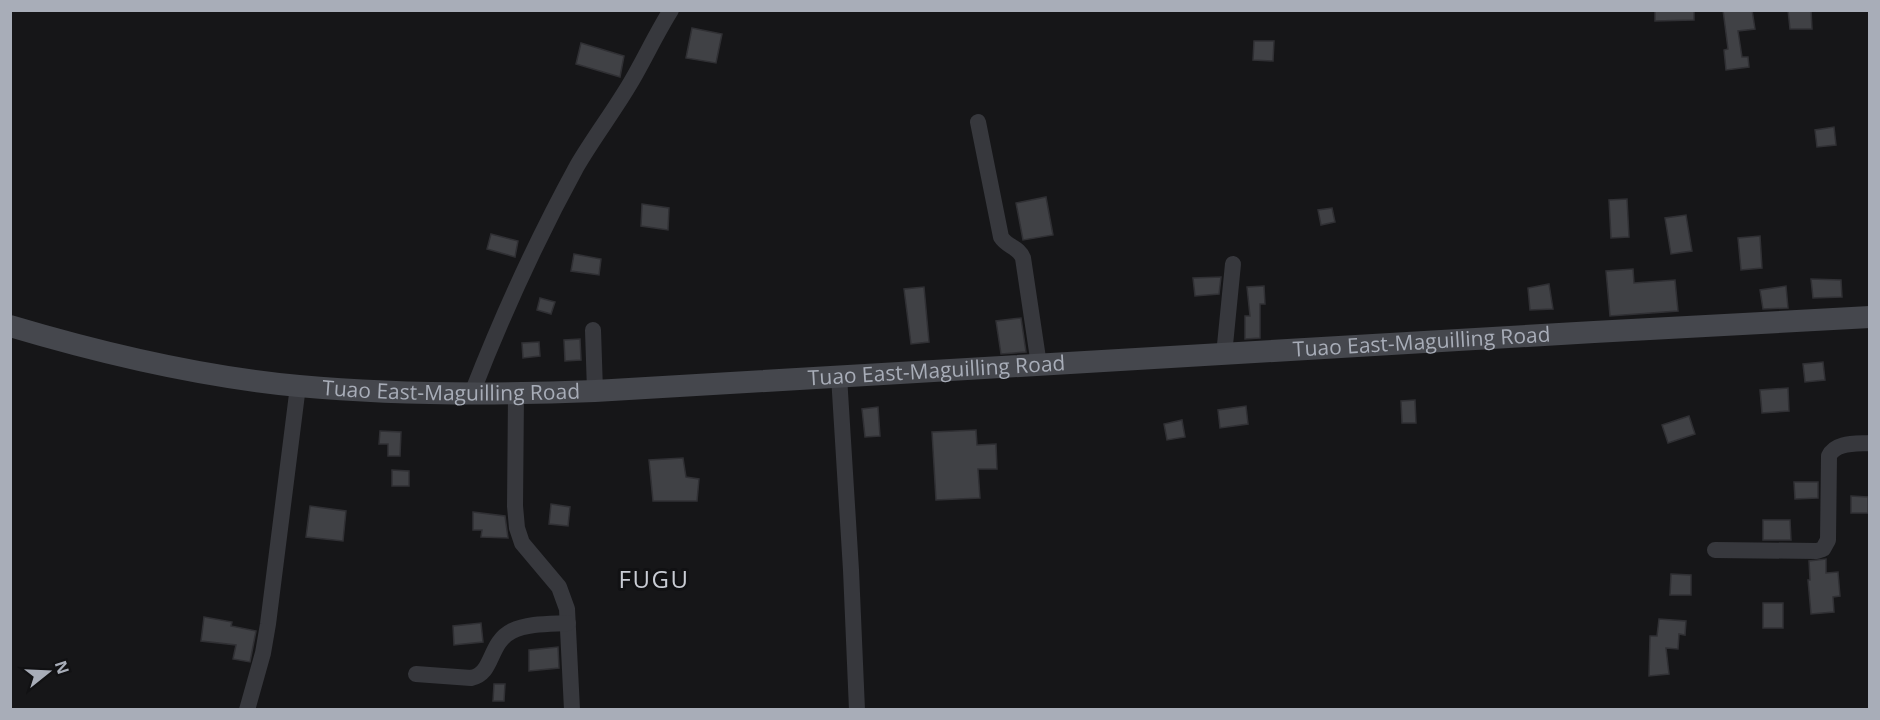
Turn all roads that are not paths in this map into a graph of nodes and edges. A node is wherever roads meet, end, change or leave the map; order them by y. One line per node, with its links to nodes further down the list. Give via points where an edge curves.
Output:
1 (670, 10): 12 (street, via 550,216)
2 (978, 122): 8 (street, via 1001,237 1018,249 1023,258)
3 (1233, 264): 7 (street)
4 (1869, 317): 7 (main road, Tuao East-Maguilling Road)
5 (10, 326): 10 (main road, Tuao East-Maguilling Road, via 179,367)
6 (593, 330): 11 (street)
7 (1224, 355): 8 (main road, Tuao East-Maguilling Road)
8 (1039, 365): 9 (main road, Tuao East-Maguilling Road)
9 (839, 376): 11 (main road, Tuao East-Maguilling Road); 20 (street)
10 (298, 386): 12 (main road, Tuao East-Maguilling Road); 18 (street, via 268,624)
11 (595, 392): 13 (main road, Tuao East-Maguilling Road)
12 (472, 393): 13 (main road, Tuao East-Maguilling Road)
13 (516, 394): 16 (street, via 517,528 522,543 559,587)
14 (1869, 443): 15 (street, via 1831,451 1828,540 1823,549)
15 (1714, 550)
16 (568, 623): 17 (street, via 511,632 499,641 487,668 478,677); 19 (street)
17 (416, 674)
18 (247, 710)
19 (572, 710)
20 (857, 710)

